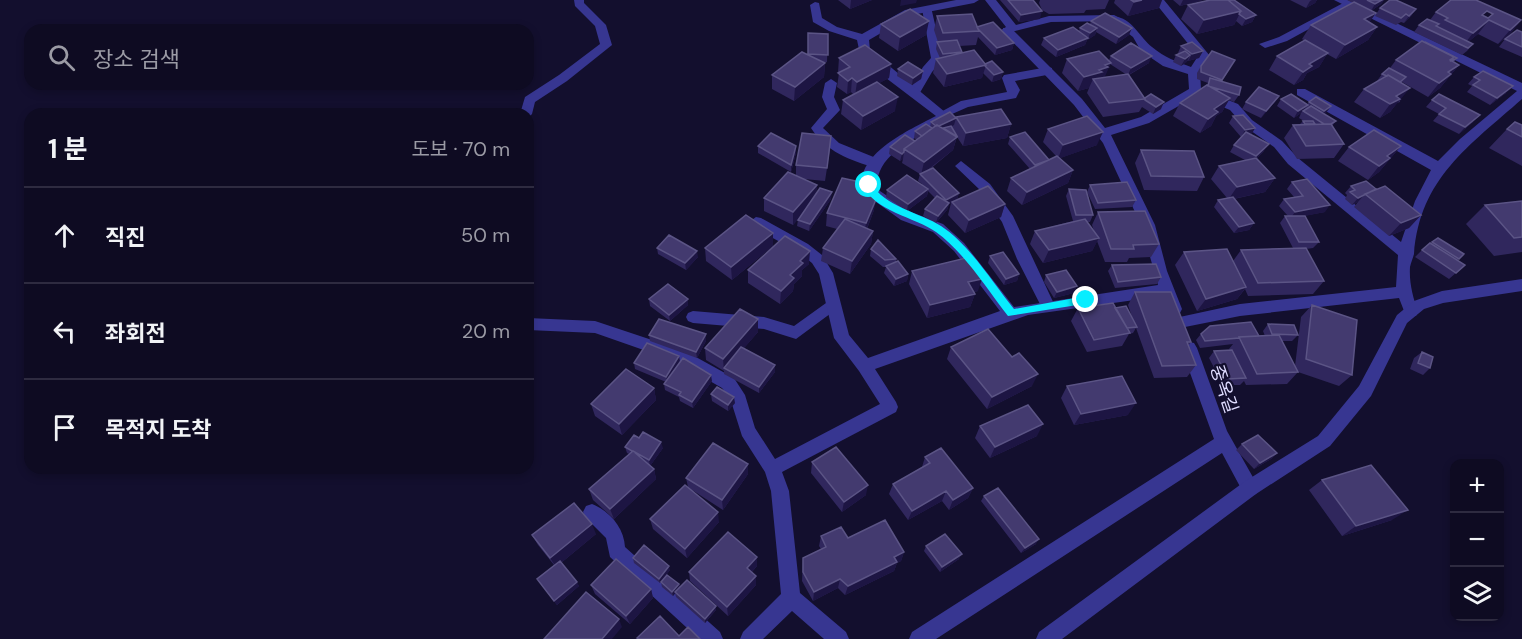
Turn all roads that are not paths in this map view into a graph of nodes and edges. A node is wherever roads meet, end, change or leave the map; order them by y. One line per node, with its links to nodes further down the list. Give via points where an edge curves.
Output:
1 (579, 0): 19 (street, via 600,25 606,45 529,100)
2 (974, 0): 7 (street)
3 (990, 0): 8 (street, 중옥길)
4 (1158, 0): 12 (street, via 1204,56)
5 (1343, 2): 10 (street, via 1283,39); 14 (street)
6 (815, 5): 9 (street, via 817,20)
7 (927, 9): 9 (street, via 909,12); 17 (street, via 937,59)
8 (1010, 29): 11 (street, 중옥길); 12 (street, via 1048,19 1114,18 1167,63)
9 (863, 38): 17 (street, via 864,51)
10 (1265, 44)
11 (1048, 71): 20 (street, via 1008,78 1014,90 1012,95 965,104); 21 (street, 중옥길)
12 (1194, 72): 15 (street)
13 (831, 83): 22 (street, via 828,97 834,110 817,128 822,138 847,153)
14 (1522, 87)
15 (1195, 92): 21 (street, via 1146,120); 26 (street, via 1234,107 1248,123 1278,144 1293,161)
16 (1301, 92): 24 (street)
17 (914, 93): 20 (street)
18 (1522, 93): 24 (street)
19 (527, 108)
20 (943, 114): 22 (street, via 945,117 884,152)
21 (1103, 133): 28 (street, 중옥길, via 1148,225)
22 (876, 163): 33 (street, via 870,191 906,216 938,228 959,247)
23 (961, 166): 31 (street, via 985,187 1008,220)
24 (1439, 168): 26 (street, via 1413,219)
25 (756, 222): 30 (street, via 817,259 826,273)
26 (1407, 255): 29 (street)
27 (1522, 285): 32 (street, via 1442,297)
28 (1167, 290): 31 (street); 35 (street, 중옥길)
29 (1405, 292): 32 (street); 35 (street, via 1240,310)
30 (833, 304): 34 (street, via 796,333 764,323); 37 (street, via 842,338)
31 (1048, 306): 33 (street)
32 (1411, 312): 40 (street, via 1402,320 1365,391 1324,441)
33 (1011, 314): 37 (street)
34 (693, 318)
35 (1180, 322): 38 (street, 중옥길)
36 (534, 325): 39 (street, via 595,327 680,356 728,383 737,395 748,431)
37 (865, 366): 39 (street, via 890,407)
38 (1224, 442): 40 (street, 중옥길); 46 (street)
39 (772, 469): 42 (street, via 780,491)
40 (1250, 488): 47 (street)
41 (592, 512): 43 (street, via 615,534 616,551)
42 (791, 598): 44 (street); 45 (street)
43 (712, 639)
44 (750, 639)
45 (840, 639)
46 (919, 639)
47 (1046, 639)

